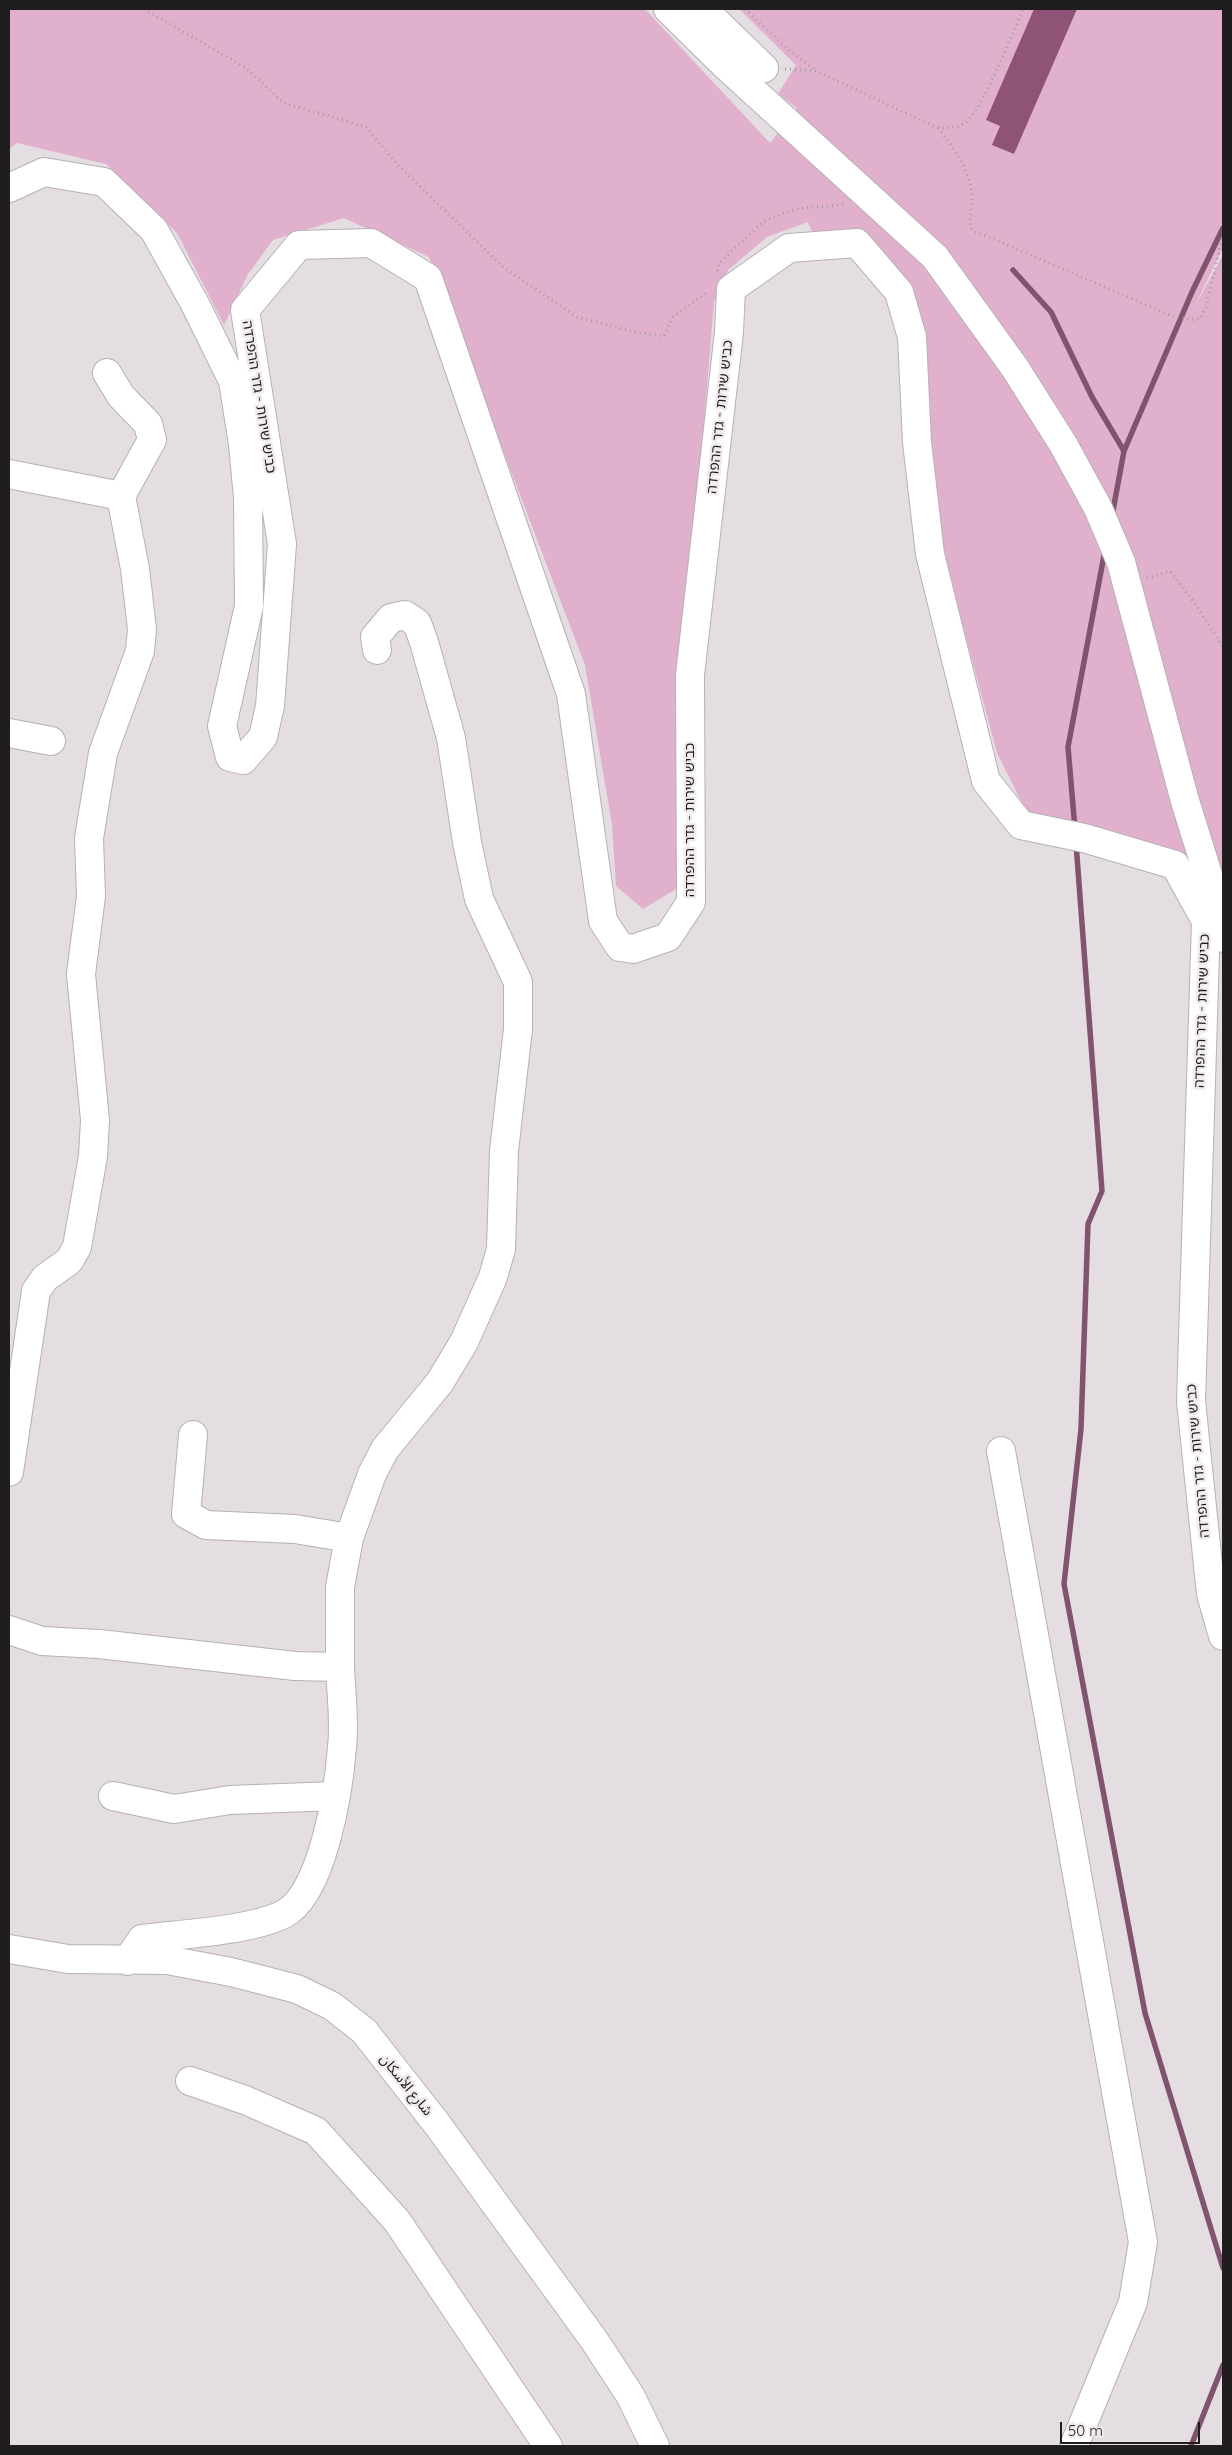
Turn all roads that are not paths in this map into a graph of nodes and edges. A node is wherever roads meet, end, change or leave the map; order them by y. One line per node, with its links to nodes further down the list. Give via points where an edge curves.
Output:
1 (668, 9): 11 (street, via 935,257 1016,368 1063,444 1098,508 1121,562 1220,913)
2 (702, 9): 3 (street)
3 (764, 68)
4 (9, 188): 17 (street, כביש שירות - גדר ההפרדה, via 44,172 104,182 154,230 196,304 233,381 248,498 249,606 222,726 230,757 243,760 263,737 270,706 282,544 245,310 299,245 371,243 428,278 571,694 603,921 620,947 633,949 668,937 691,902 690,675 728,341 731,289 789,248 857,243 899,292 912,337 917,442 930,554 986,781 1022,825 1084,838 1175,865 1206,921 1191,1401 1211,1594)
5 (107, 373): 7 (street, via 121,396 148,424 152,440)
6 (9, 474): 7 (street)
7 (121, 496): 14 (street, via 142,629 140,651 103,753 89,838 91,896 81,974 95,1120 93,1156 77,1247 69,1261 45,1278 36,1291)
8 (377, 650): 15 (street, via 375,637 391,618 405,615 417,624 452,738 479,899 518,982 518,1030 504,1151 501,1249 493,1277 464,1342 440,1382 385,1449 372,1474)
9 (9, 733): 10 (street)
10 (51, 741)
11 (1223, 938)
12 (192, 1435): 15 (street, via 186,1514 206,1525 295,1529)
13 (1001, 1452): 26 (street, via 1143,2242 1133,2302)
14 (9, 1472)
15 (349, 1538): 18 (street, via 340,1587)
16 (9, 1630): 18 (street, via 42,1641 99,1644 295,1666)
17 (1223, 1636)
18 (340, 1667): 20 (street, via 342,1745)
19 (113, 1796): 20 (street, via 174,1809 230,1800)
20 (335, 1796): 22 (street, via 311,1884 299,1902 284,1914 262,1922 142,1939)
21 (9, 1949): 22 (street, شارع الأسكان, via 68,1959)
22 (126, 1961): 25 (street, شارع الأسكان, via 167,1960 297,1988 332,2006 364,2031 437,2124 594,2340 630,2395)
23 (190, 2081): 24 (street, via 245,2100 316,2131 397,2221)
24 (548, 2446)
25 (655, 2446)
26 (1074, 2446)

